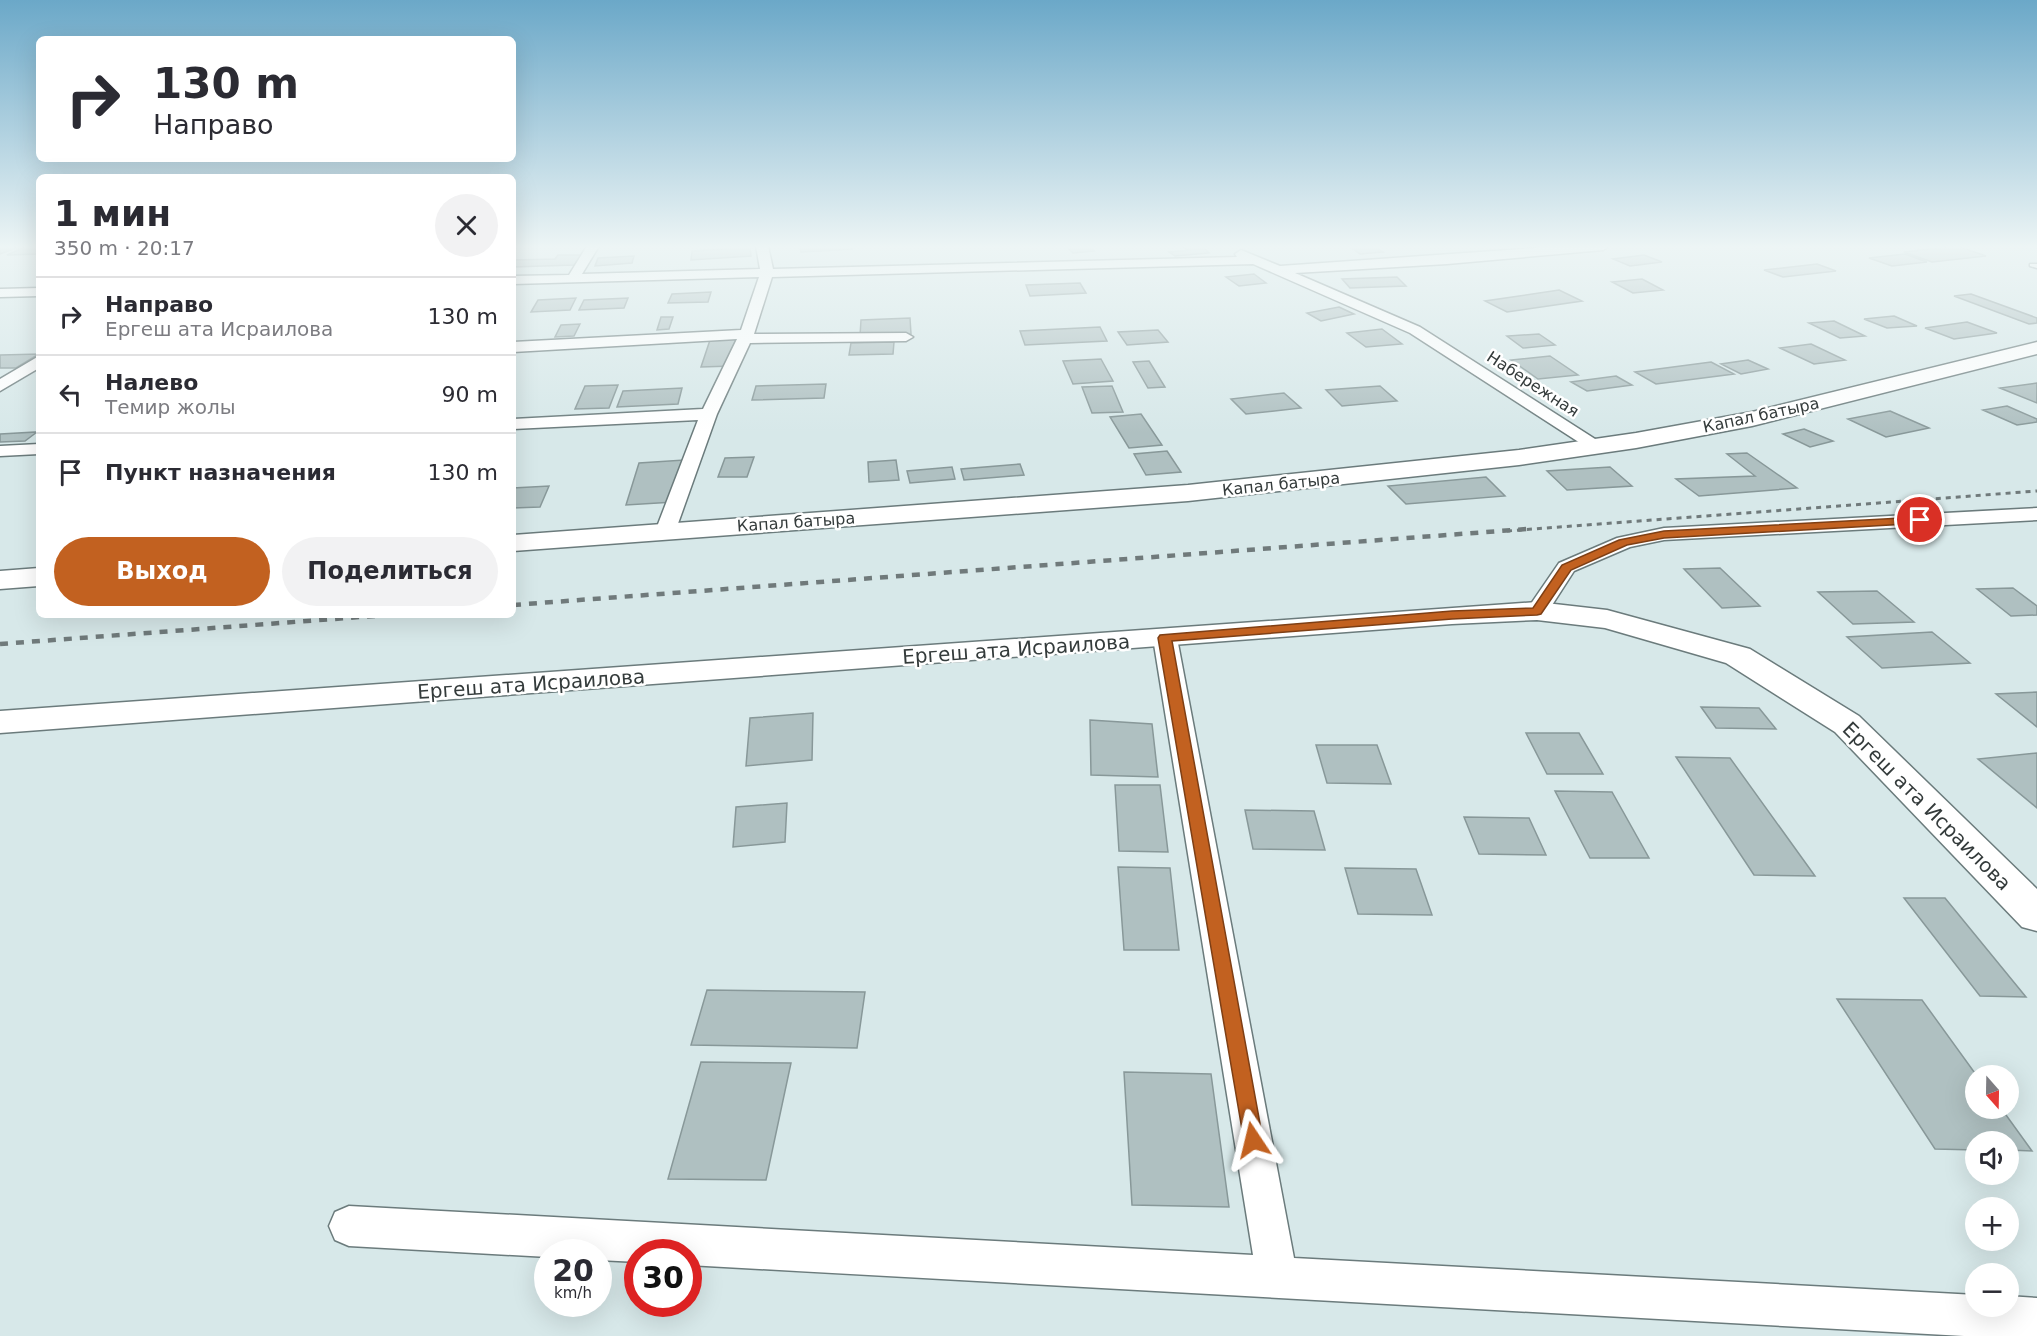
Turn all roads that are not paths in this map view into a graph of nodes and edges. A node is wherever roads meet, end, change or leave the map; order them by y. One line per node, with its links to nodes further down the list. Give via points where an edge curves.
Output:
1 (755, 308): 3 (street)
2 (1364, 308): 13 (street, Набережная, via 1415,330)
3 (746, 336): 4 (street); 5 (street); 11 (street)
4 (906, 337)
5 (516, 347)
6 (2037, 348): 13 (main road, Капал батыра, via 1750,420)
7 (36, 363): 9 (street)
8 (36, 373): 9 (street)
9 (20, 374): 10 (street)
10 (0, 386)
11 (709, 414): 12 (street); 17 (street)
12 (516, 424)
13 (1597, 446): 17 (main road, Капал батыра, via 1410,471 1168,495)
14 (36, 449): 15 (street)
15 (0, 451)
16 (2037, 514): 21 (street, via 1664,534 1623,542 1566,567)
17 (665, 532): 18 (main road, Капал батыра)
18 (516, 543)
19 (36, 577): 20 (main road)
20 (0, 580)
21 (1537, 611): 22 (main road, Ергеш ата Исраилова); 24 (main road, Ергеш ата Исраилова, via 1607,619 1738,656 1847,724)
22 (1165, 638): 23 (main road, Ергеш ата Исраилова); 26 (street)
23 (0, 722)
24 (2037, 915)
25 (349, 1226): 26 (street)
26 (1277, 1277): 27 (street)
27 (2037, 1319)

